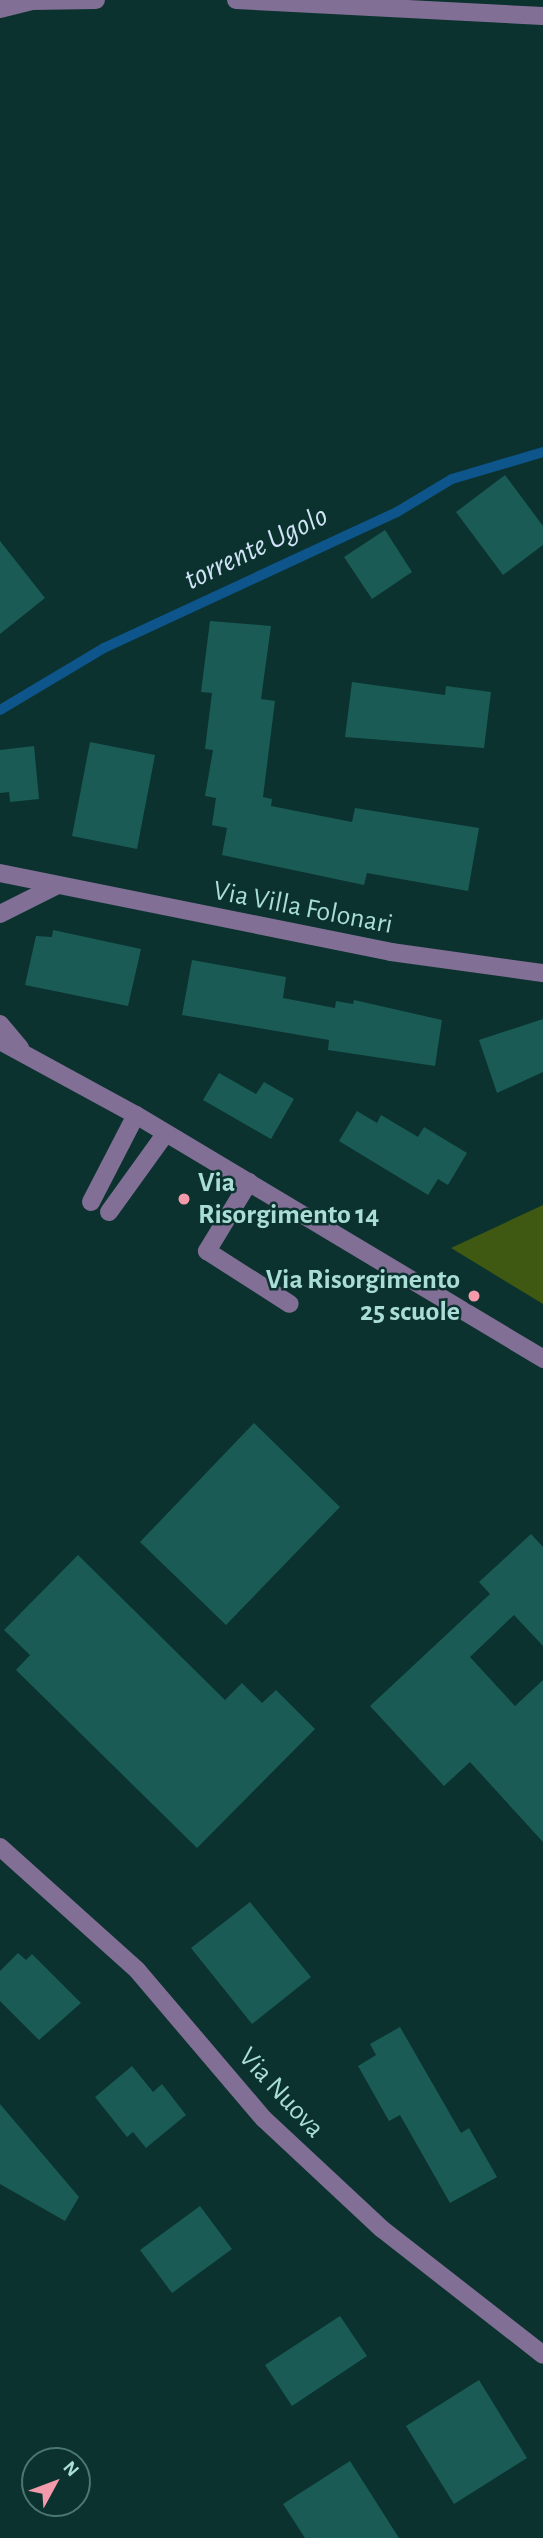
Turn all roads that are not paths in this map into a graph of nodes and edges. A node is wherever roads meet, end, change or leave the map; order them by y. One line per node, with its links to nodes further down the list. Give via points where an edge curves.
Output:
1 (96, 0): 3 (street, via 31,1)
2 (236, 0): 4 (street)
3 (0, 9)
4 (543, 16)
5 (0, 873): 6 (street, Via Villa Folonari)
6 (55, 886): 7 (street); 8 (street, Via Villa Folonari, via 391,952)
7 (0, 914)
8 (543, 973)
9 (0, 1024): 11 (street)
10 (0, 1041): 11 (street)
11 (20, 1048): 12 (street)
12 (136, 1115): 13 (street); 15 (street)
13 (166, 1133): 14 (street); 16 (street)
14 (249, 1182): 17 (street, via 208,1251); 18 (street)
15 (92, 1202)
16 (108, 1212)
17 (290, 1304)
18 (543, 1359)
19 (0, 1847): 20 (street, Via Nuova, via 137,1969 264,2119 313,2165 382,2229)
20 (543, 2355)

